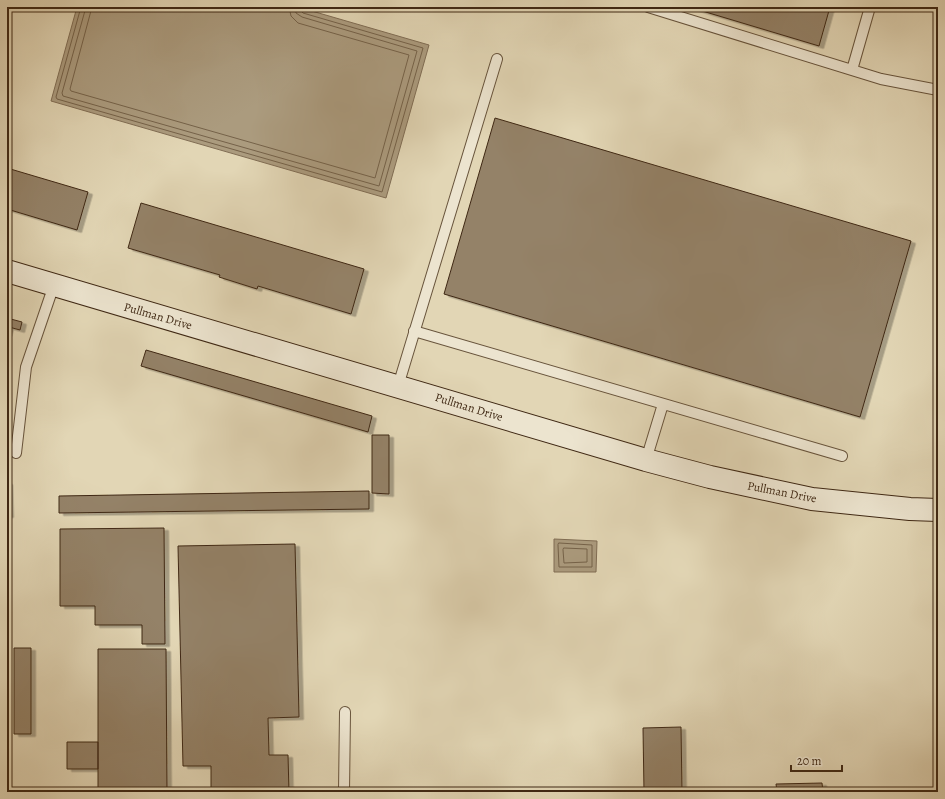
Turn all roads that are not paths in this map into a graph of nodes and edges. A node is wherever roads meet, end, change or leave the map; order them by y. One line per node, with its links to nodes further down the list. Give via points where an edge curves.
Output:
1 (648, 7): 4 (lane)
2 (870, 7): 4 (lane)
3 (497, 59): 8 (lane)
4 (852, 70): 5 (lane, via 881,79)
5 (938, 90)
6 (7, 271): 7 (street, Pullman Drive)
7 (54, 285): 9 (street, Pullman Drive); 11 (lane, via 26,367)
8 (414, 332): 9 (lane); 10 (lane)
9 (398, 386): 13 (street, Pullman Drive)
10 (663, 404): 12 (lane); 13 (lane)
11 (16, 453)
12 (842, 456)
13 (646, 460): 14 (street, Pullman Drive, via 812,499)
14 (938, 510)
15 (345, 712): 16 (lane)
16 (344, 792)

